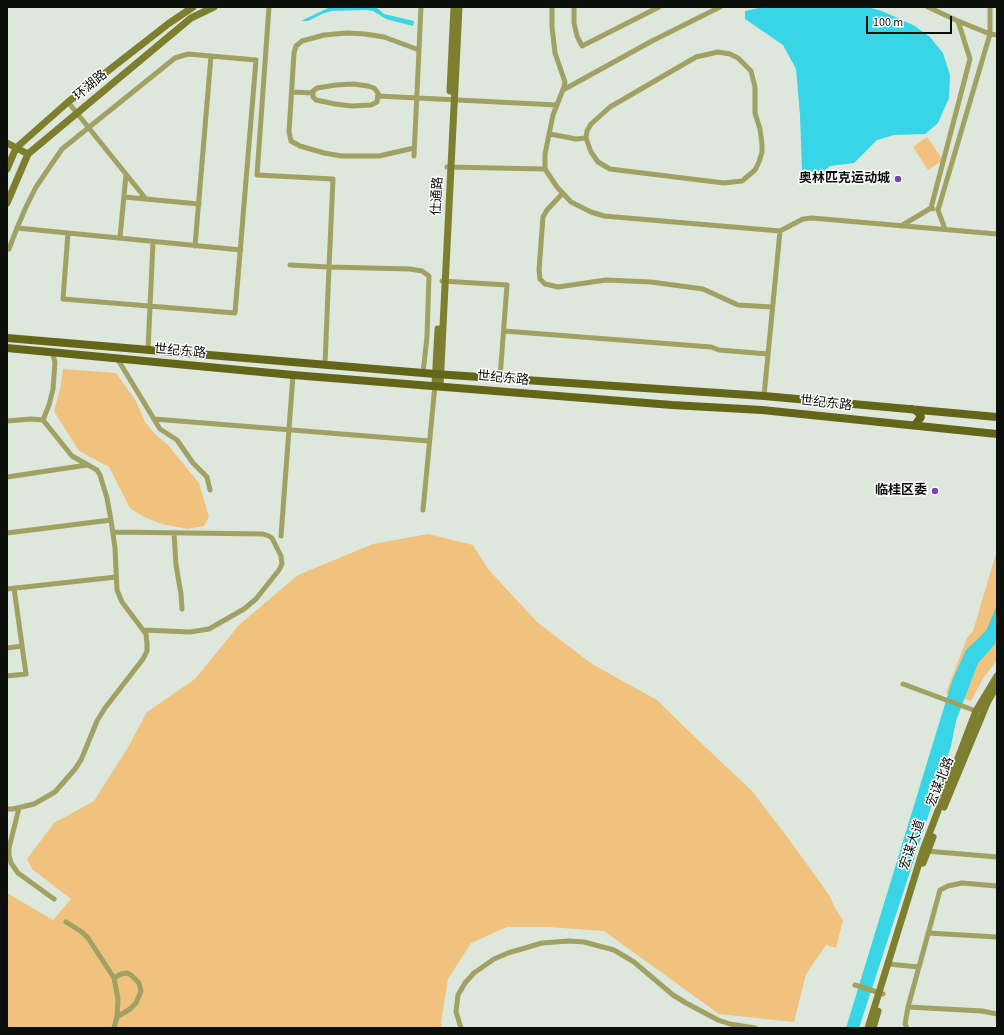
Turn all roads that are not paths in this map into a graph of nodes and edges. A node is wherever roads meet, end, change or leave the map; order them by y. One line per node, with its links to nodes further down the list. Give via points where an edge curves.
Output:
1 (214, 7): 13 (main road, 环湖路)
2 (269, 7): 59 (street, via 257,175 333,179)
3 (421, 7): 17 (street)
4 (454, 7): 24 (main road, 仕通路)
5 (460, 7): 24 (main road, 仕通路)
6 (552, 7): 19 (street, via 555,53 565,82)
7 (574, 7): 8 (street, via 574,23 582,46)
8 (658, 7)
9 (720, 7): 19 (street)
10 (928, 7): 14 (street)
11 (990, 7): 15 (street)
12 (188, 8): 13 (main road); 25 (main road, 环湖路)
13 (191, 18): 27 (main road, 环湖路)
14 (958, 22): 15 (street); 45 (street, via 970,59)
15 (990, 34): 16 (street); 46 (street)
16 (997, 35)
17 (419, 50): 20 (street, via 384,37 370,35 347,34 311,38 295,48); 23 (street)
18 (211, 56): 28 (street, via 188,54 174,58); 44 (street); 57 (street, via 256,60)
19 (563, 90): 26 (street)
20 (292, 92): 21 (street); 33 (street, via 290,136 293,142 300,146 350,157 379,156)
21 (313, 93): 22 (street, via 317,88 353,84 372,87); 22 (street, via 316,100 352,106 371,106 377,102)
22 (378, 96): 23 (street)
23 (416, 98): 24 (street); 33 (street)
24 (452, 100): 26 (street); 36 (main road, 仕通路)
25 (68, 102): 27 (street); 32 (main road, 环湖路)
26 (557, 105): 29 (street)
27 (77, 113): 28 (street); 34 (main road, 环湖路)
28 (89, 128): 39 (street); 48 (street, via 62,149 48,168)
29 (550, 134): 30 (street, via 576,139); 38 (street, via 545,154)
30 (586, 138): 30 (street, via 598,162 610,168 724,183 742,181 754,170 762,152 751,72 738,58 730,54 718,52 696,57 610,108 591,124)
31 (7, 143): 32 (main road)
32 (16, 148): 34 (main road); 37 (main road, 环湖路)
33 (414, 148): 35 (street)
34 (28, 154): 43 (main road, 环湖路)
35 (414, 156)
36 (449, 167): 38 (street); 60 (main road, 仕通路)
37 (7, 169)
38 (545, 169): 40 (street)
39 (126, 174): 41 (street); 42 (street)
40 (562, 194): 50 (street, via 576,206 604,216); 62 (street, via 543,217 539,270 540,279 545,284 558,287 606,280 651,282 703,289 738,305)
41 (124, 196): 42 (street); 53 (street)
42 (146, 199): 44 (street)
43 (7, 203)
44 (199, 204): 55 (street)
45 (931, 208): 46 (street); 47 (street)
46 (938, 210): 49 (street)
47 (901, 226): 49 (street); 50 (street, via 812,218 804,219)
48 (17, 228): 51 (street); 56 (street)
49 (945, 229): 52 (street)
50 (780, 231): 62 (street)
51 (68, 233): 53 (street); 61 (street, via 63,299)
52 (997, 234)
53 (120, 237): 54 (street)
54 (153, 242): 55 (street); 61 (street)
55 (195, 246): 57 (street)
56 (10, 250)
57 (241, 250): 61 (street, via 235,313)
58 (290, 265): 59 (street)
59 (329, 267): 70 (street); 71 (street, via 422,271 428,276 427,337)
60 (444, 281): 63 (street, via 507,285); 72 (main road, 仕通路)
61 (149, 305): 66 (street)
62 (772, 307): 68 (street)
63 (504, 330): 68 (street); 74 (street)
64 (7, 338): 66 (main road, 世纪东路)
65 (7, 348): 67 (main road, 世纪东路)
66 (148, 350): 70 (main road, 世纪东路)
67 (52, 352): 69 (main road, 世纪东路); 81 (street, via 55,362 54,385)
68 (768, 354): 76 (street)
69 (117, 358): 73 (main road, 世纪东路); 82 (street)
70 (325, 364): 71 (main road, 世纪东路)
71 (423, 373): 72 (main road, 世纪东路)
72 (438, 374): 74 (main road, 世纪东路); 75 (main road, 仕通路)
73 (293, 375): 75 (main road, 世纪东路); 85 (street)
74 (500, 378): 76 (main road, 世纪东路)
75 (437, 386): 78 (main road, 世纪东路); 88 (street)
76 (764, 396): 77 (main road, 世纪东路); 78 (main road)
77 (912, 409): 79 (main road, 世纪东路); 84 (main road, via 921,417)
78 (762, 410): 84 (main road, 世纪东路)
79 (968, 414): 80 (main road, 世纪东路); 86 (main road, via 962,417 963,427)
80 (997, 417)
81 (43, 420): 83 (street); 89 (street, via 67,451)
82 (154, 420): 85 (street); 91 (street, via 160,429 177,440 193,463 207,477)
83 (7, 421)
84 (915, 425): 86 (main road, 世纪东路)
85 (290, 430): 88 (street); 97 (street)
86 (968, 431): 87 (main road, 世纪东路)
87 (997, 434)
88 (429, 441): 92 (street)
89 (87, 465): 90 (street); 93 (street, via 97,470 100,475)
90 (7, 477)
91 (210, 490)
92 (423, 510)
93 (111, 520): 94 (street); 95 (street)
94 (112, 532): 96 (street); 98 (street)
95 (7, 533)
96 (174, 533): 101 (street); 102 (street, via 266,535 272,538 282,564 250,604 209,629 190,632)
97 (281, 536)
98 (116, 577): 99 (street); 102 (street, via 117,590 122,602)
99 (14, 588): 100 (street); 103 (street)
100 (7, 589)
101 (182, 610)
102 (143, 630): 110 (street, via 147,639 147,651 97,721 75,769 55,792 45,799)
103 (22, 646): 104 (street); 105 (street, via 26,674)
104 (7, 648)
105 (7, 676)
106 (997, 676): 109 (main road, 宏谋大道)
107 (903, 684): 109 (street)
108 (997, 686): 112 (main road, 宏谋北路, via 988,701)
109 (976, 711): 112 (main road, 宏谋大道)
110 (19, 808): 111 (street); 115 (street, via 10,848 11,863 18,873)
111 (7, 809)
112 (925, 850): 113 (street); 119 (main road, 宏谋大道)
113 (997, 857)
114 (997, 886): 117 (street, via 962,883 940,890)
115 (54, 899)
116 (66, 922): 121 (street, via 88,938)
117 (928, 933): 118 (street); 120 (street)
118 (997, 937)
119 (890, 964): 120 (street); 123 (main road, 宏谋大道)
120 (918, 966): 124 (street)
121 (114, 978): 126 (street, via 118,999); 126 (street, via 127,973 139,983 141,991 136,1003)
122 (855, 985): 123 (street)
123 (881, 993): 131 (main road, 宏谋大道); 132 (main road)
124 (908, 1007): 125 (street); 133 (street, via 905,1024)
125 (997, 1014)
126 (117, 1017): 128 (street)
127 (729, 1026): 129 (street, via 673,995 624,955 597,945 569,941 542,943 508,954 474,973 461,989 456,1003); 130 (street)
128 (114, 1028)
129 (461, 1028)
130 (755, 1028)
131 (868, 1028)
132 (873, 1028)
133 (907, 1028)

